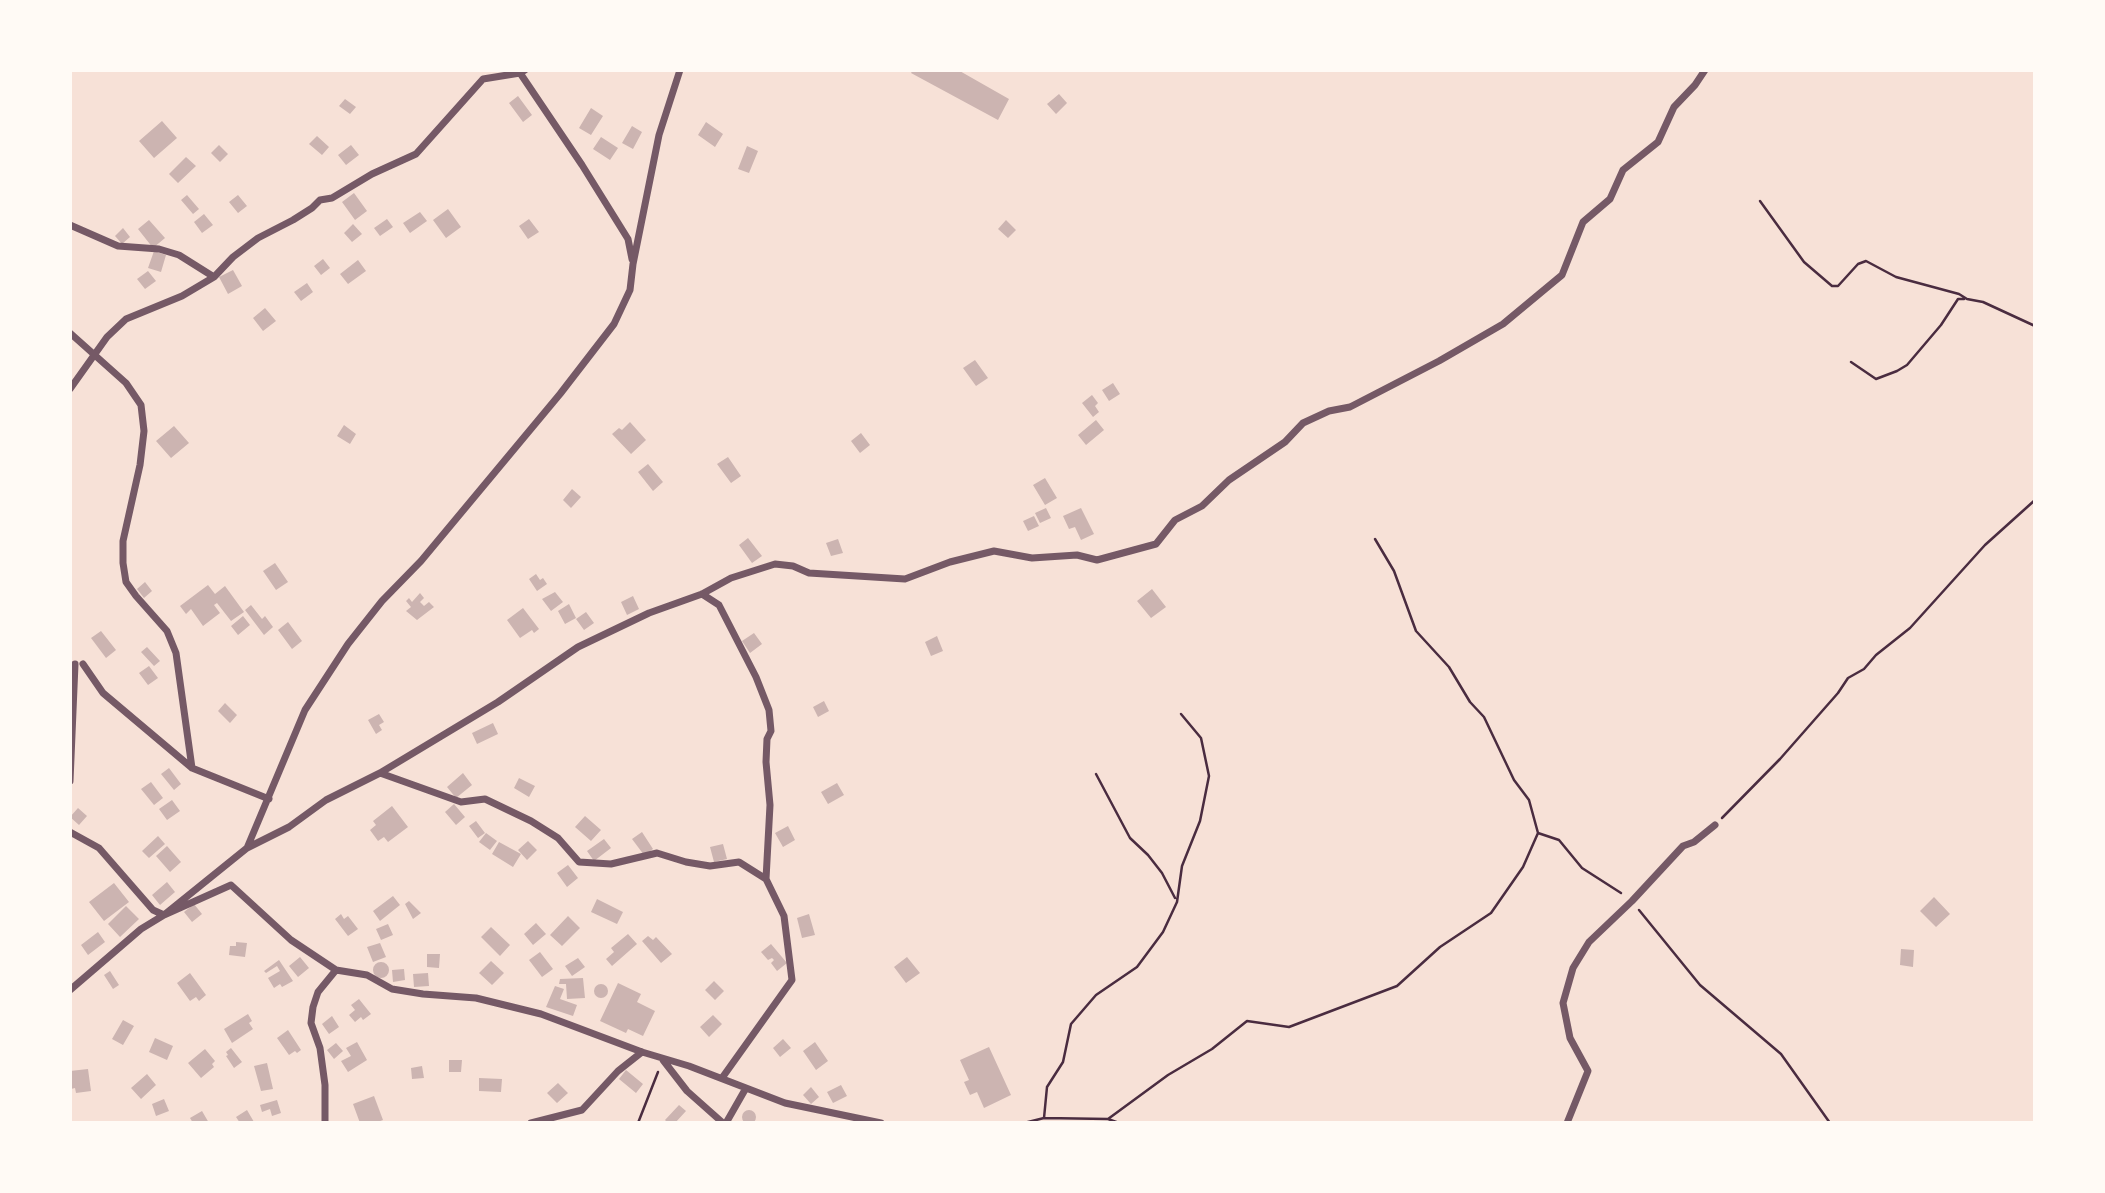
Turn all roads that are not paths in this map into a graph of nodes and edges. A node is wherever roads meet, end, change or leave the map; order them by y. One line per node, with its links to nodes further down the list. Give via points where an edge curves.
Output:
1 (680, 70): 5 (street, via 659,135)
2 (1705, 70): 10 (street, via 1674,107 1658,142 1623,170 1610,199 1583,222 1562,275 1503,324 1449,355 1350,407 1303,423 1202,506 1175,520 1156,544 1097,559 1077,555 1032,558 994,551 905,579 808,573 775,564 731,578)
3 (521, 71): 5 (street, via 628,239); 6 (street, via 483,79 416,154 320,200 233,257)
4 (70, 225): 6 (street, via 118,246 179,255)
5 (633, 264): 14 (street, via 630,290 614,324 348,644 305,710)
6 (214, 277): 8 (street, via 126,319)
7 (70, 333): 8 (street)
8 (95, 355): 9 (street); 11 (street, via 141,405 144,431 123,563 126,582 167,631 176,653)
9 (70, 389)
10 (702, 594): 12 (street, via 578,647); 18 (street, via 719,605 768,710)
11 (192, 768): 13 (street, via 103,693 79,664); 14 (street)
12 (380, 773): 17 (street); 18 (street, via 461,802 485,799 558,838 579,862 611,864 657,853 710,866 739,862)
13 (70, 781)
14 (269, 799): 17 (street)
15 (1715, 825): 30 (street, via 1683,846 1589,942 1573,968 1563,1003 1570,1038 1588,1071)
16 (70, 832): 19 (street, via 99,848 153,910)
17 (247, 848): 19 (street)
18 (766, 879): 24 (street, via 784,916 792,980)
19 (164, 915): 20 (street, via 231,885 291,940); 21 (street)
20 (336, 970): 22 (street, via 367,975 392,989 477,998 541,1014); 26 (street, via 318,992 311,1023 324,1073)
21 (70, 990)
22 (642, 1052): 23 (street); 27 (street, via 582,1110)
23 (663, 1059): 24 (street); 28 (street, via 687,1091)
24 (722, 1078): 25 (street)
25 (746, 1088): 28 (street); 29 (street, via 785,1103)
26 (325, 1123)
27 (531, 1123)
28 (724, 1123)
29 (881, 1123)
30 (1567, 1123)

